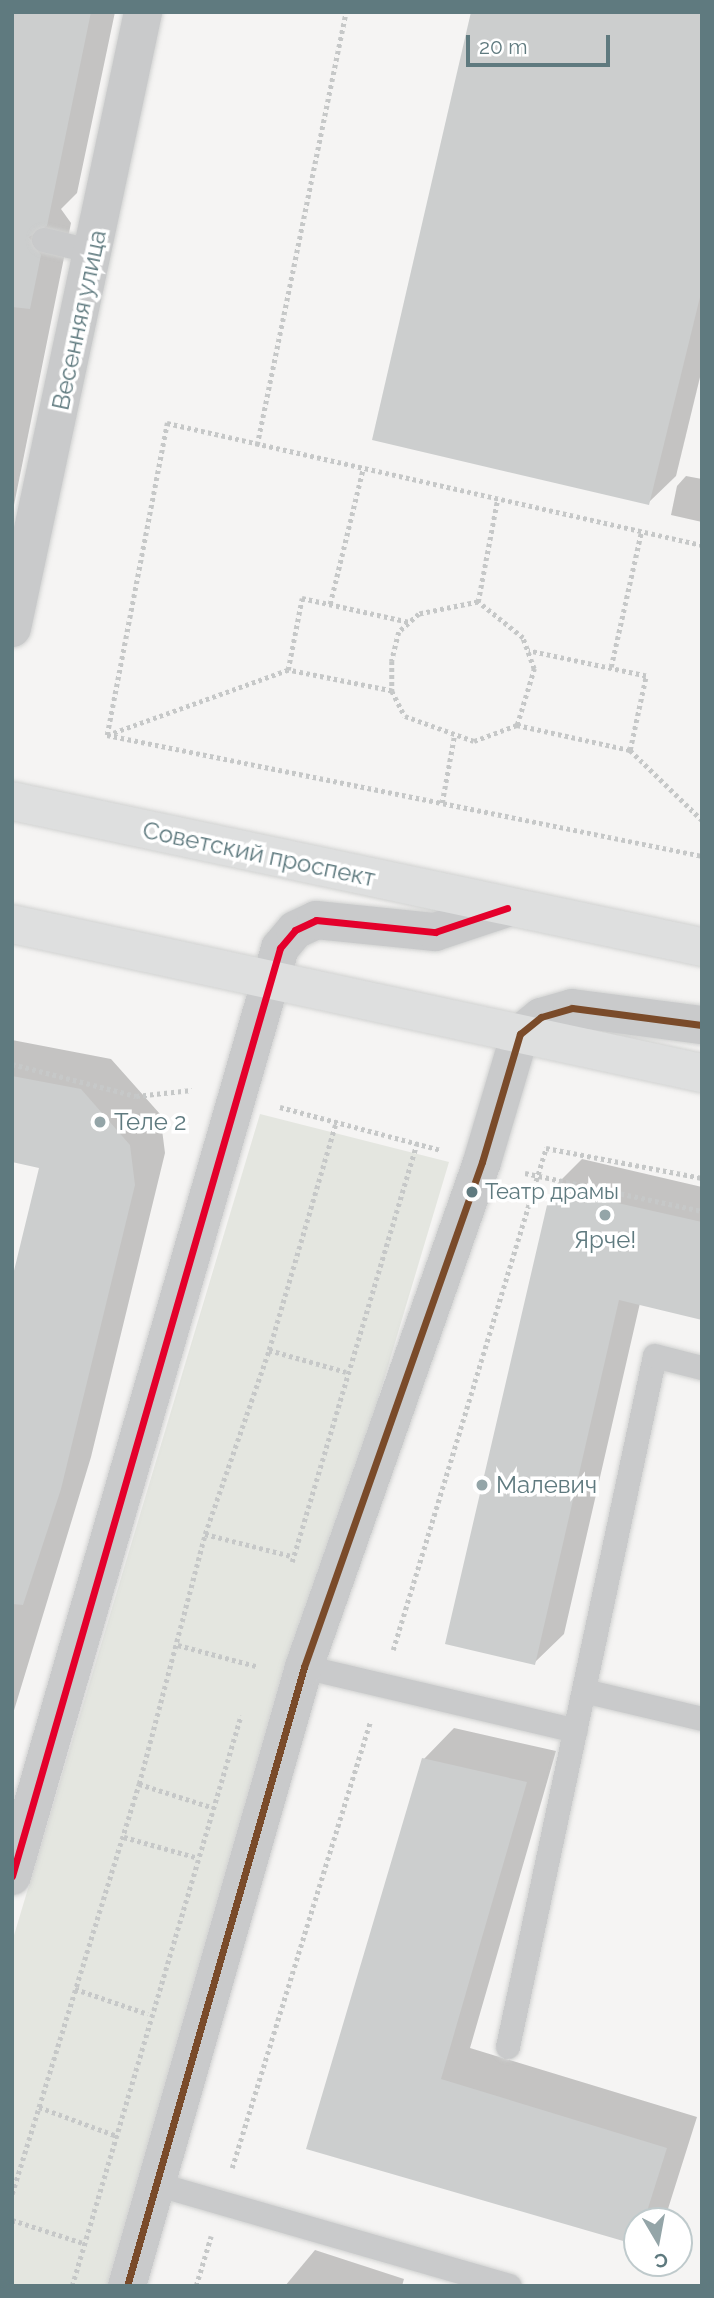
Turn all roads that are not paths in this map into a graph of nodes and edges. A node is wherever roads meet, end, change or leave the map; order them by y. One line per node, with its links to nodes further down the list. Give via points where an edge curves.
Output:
1 (143, 12): 3 (street, Весенняя улица)
2 (44, 240): 3 (lane)
3 (94, 252): 4 (street, Весенняя улица)
4 (12, 628)
5 (12, 801): 6 (main road, Советский проспект)
6 (507, 908): 8 (main road, Советский проспект); 9 (street, Советский проспект, via 435,932 316,920 295,930)
7 (12, 924): 9 (main road)
8 (702, 947)
9 (267, 980): 11 (main road); 18 (street)
10 (702, 1025): 11 (street, via 572,1008 541,1017)
11 (520, 1034): 12 (main road); 14 (street, via 482,1162)
12 (702, 1073)
13 (702, 1368): 15 (lane, via 655,1356)
14 (304, 1667): 17 (lane); 20 (street)
15 (584, 1691): 16 (lane); 17 (lane)
16 (702, 1718)
17 (576, 1731): 19 (lane)
18 (12, 1876)
19 (508, 2047)
20 (156, 2184): 21 (street); 22 (lane)
21 (127, 2286)
22 (510, 2286)

